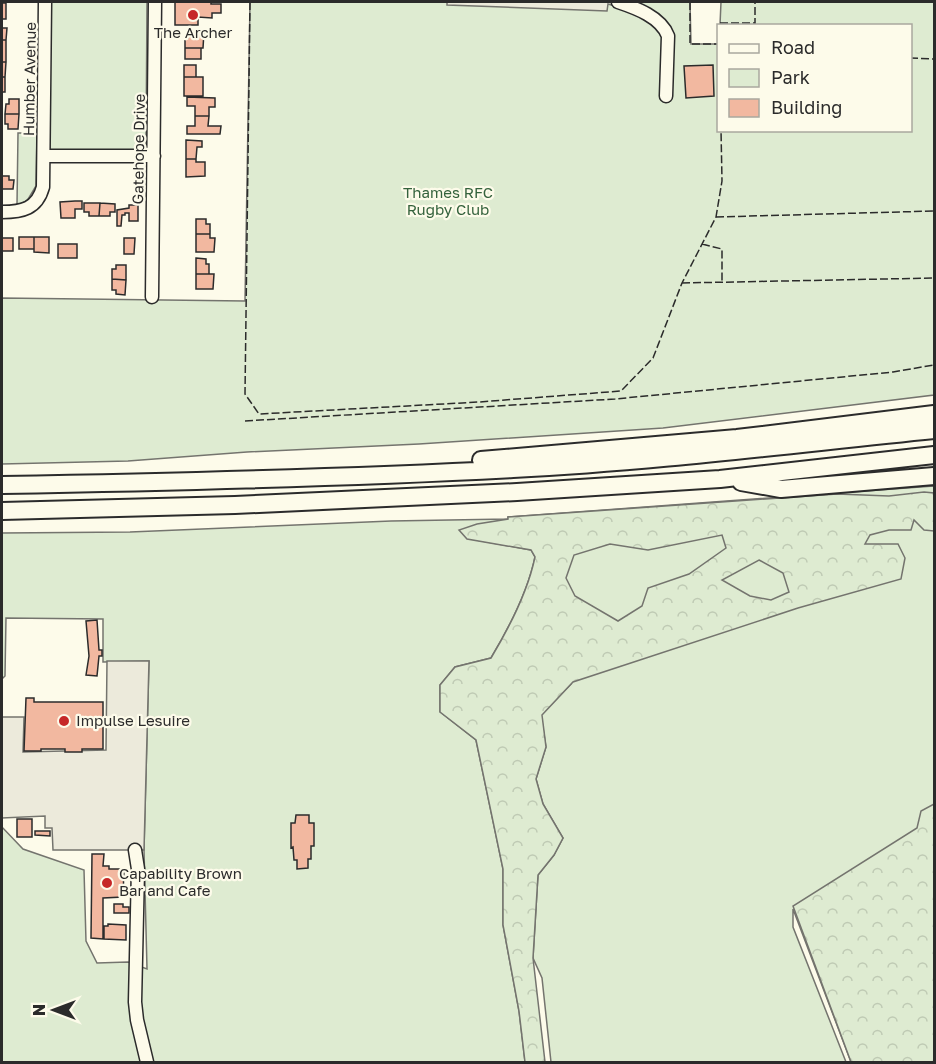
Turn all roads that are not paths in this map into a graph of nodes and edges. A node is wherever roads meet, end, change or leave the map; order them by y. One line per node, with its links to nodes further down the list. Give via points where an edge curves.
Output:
1 (45, 2): 5 (street, Humber Avenue)
2 (155, 2): 6 (street, Gatehope Drive)
3 (618, 2): 4 (street, via 653,18 666,31)
4 (666, 96)
5 (44, 156): 6 (street, Humber Avenue); 7 (street, Humber Avenue, via 43,187 36,202 24,210)
6 (154, 156): 8 (street, Gatehope Drive)
7 (2, 212)
8 (152, 297)
9 (934, 414): 14 (highway, via 737,438)
10 (934, 430): 14 (highway, via 585,464)
11 (934, 455): 13 (highway)
12 (934, 461): 13 (highway)
13 (866, 463): 16 (highway)
14 (325, 476): 17 (highway)
15 (934, 476): 16 (highway, via 781,489)
16 (720, 479): 18 (highway, via 327,501)
17 (2, 485)
18 (2, 511)
19 (135, 850): 20 (street, via 135,1002)
20 (147, 1062)

